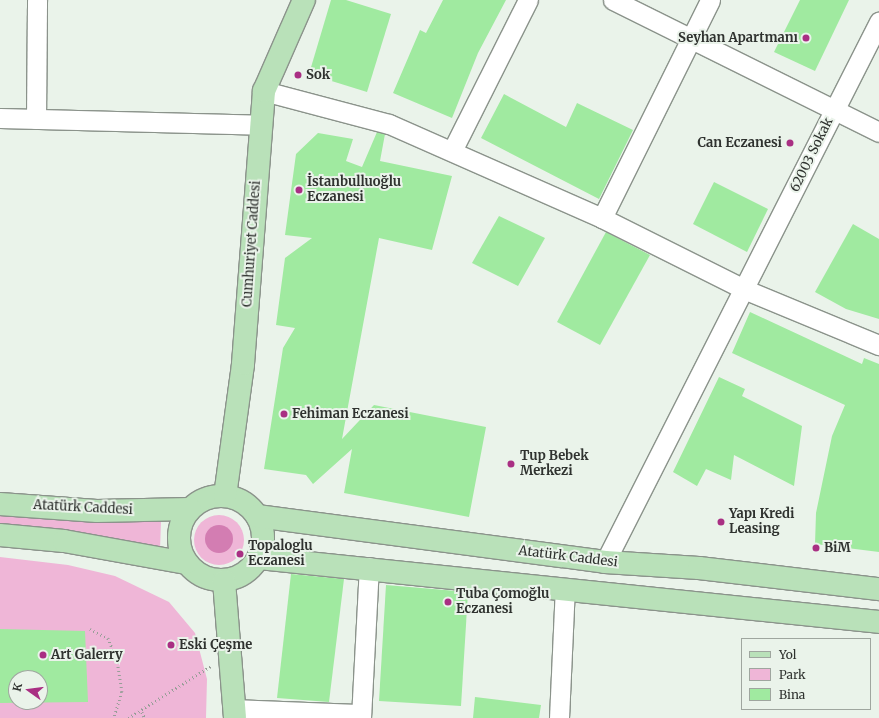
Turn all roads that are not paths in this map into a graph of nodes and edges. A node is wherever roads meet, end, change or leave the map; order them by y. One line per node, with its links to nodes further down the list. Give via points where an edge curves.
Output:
1 (37, 0): 11 (street)
2 (304, 0): 8 (main road, Cumhuriyet Caddesi)
3 (528, 0): 14 (street)
4 (613, 0): 7 (street)
5 (710, 0): 7 (street)
6 (879, 22): 9 (street, 62003 Sokak)
7 (690, 40): 9 (street); 15 (street)
8 (264, 91): 12 (main road, Cumhuriyet Caddesi); 14 (street, via 389,124)
9 (834, 110): 13 (street); 16 (street, 62003 Sokak)
10 (0, 118): 11 (street)
11 (36, 119): 12 (street)
12 (261, 125): 18 (main road, Cumhuriyet Caddesi, via 243,364)
13 (879, 132)
14 (452, 151): 15 (street)
15 (602, 218): 16 (street)
16 (746, 290): 17 (street); 24 (street, 62003 Sokak)
17 (879, 345)
18 (225, 496): 20 (main road, via 200,501); 21 (main road, via 238,499)
19 (0, 504): 20 (main road, Atatürk Caddesi, via 97,511)
20 (190, 509): 25 (main road, via 178,536)
21 (257, 516): 23 (main road, via 264,537); 24 (main road, Atatürk Caddesi)
22 (0, 535): 25 (main road, via 64,542)
23 (259, 558): 26 (main road); 27 (main road, via 250,570)
24 (605, 562): 29 (main road, Atatürk Caddesi, via 699,568)
25 (186, 563): 27 (main road, via 196,574)
26 (369, 567): 28 (main road); 32 (street)
27 (224, 581): 31 (main road)
28 (565, 588): 30 (main road); 33 (street)
29 (879, 589)
30 (879, 622)
31 (235, 713): 32 (street)
32 (361, 716)
33 (560, 718)

